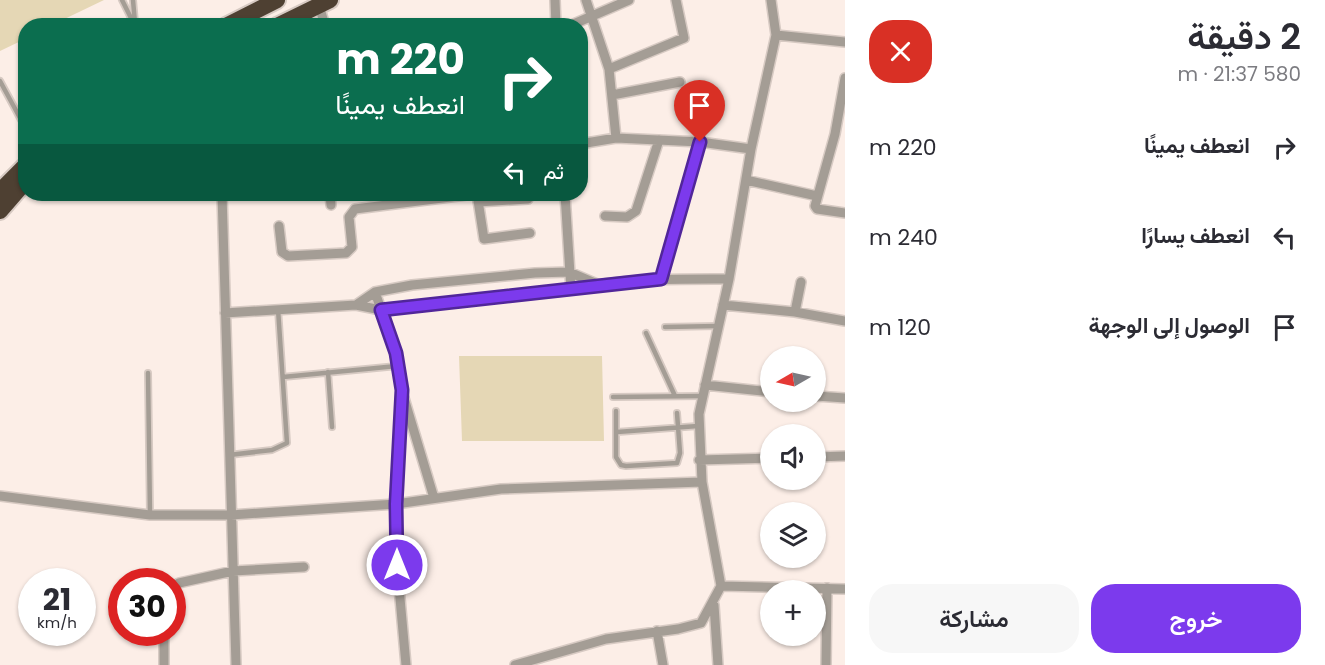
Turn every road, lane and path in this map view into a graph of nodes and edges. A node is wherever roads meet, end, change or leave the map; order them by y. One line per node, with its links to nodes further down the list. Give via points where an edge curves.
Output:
1 (123, 0): 11 (lane)
2 (133, 0): 12 (lane)
3 (277, 0): 13 (highway)
4 (555, 0): 15 (street)
5 (586, 0): 10 (street)
6 (629, 0): 10 (street)
7 (676, 0): 19 (street, via 684,38)
8 (771, 0): 17 (street)
9 (325, 3): 14 (highway)
10 (592, 17): 16 (street); 19 (street)
11 (131, 18)
12 (134, 18)
13 (242, 18)
14 (294, 18)
15 (556, 18)
16 (588, 19)
17 (776, 35): 18 (street); 29 (street)
18 (845, 42)
19 (609, 69): 23 (street)
20 (845, 78): 34 (street, via 835,134)
21 (0, 81): 24 (lane)
22 (680, 82): 23 (street)
23 (612, 95): 25 (street)
24 (18, 114)
25 (616, 138): 26 (street); 28 (street)
26 (659, 140): 27 (street); 43 (street, via 636,211 627,217)
27 (700, 142): 29 (street); 47 (street)
28 (588, 143)
29 (752, 149): 31 (street)
30 (18, 173): 33 (highway)
31 (746, 180): 34 (street); 48 (street)
32 (18, 190): 41 (highway)
33 (0, 191)
34 (817, 196): 42 (street, via 817,209)
35 (222, 201): 58 (street)
36 (331, 201): 40 (street)
37 (429, 201): 44 (street, via 355,209 348,217 352,247 346,253 288,256 282,252)
38 (477, 201): 45 (street, via 484,239)
39 (565, 201): 46 (street)
40 (332, 205)
41 (0, 211)
42 (845, 213)
43 (605, 216)
44 (279, 226)
45 (530, 233)
46 (569, 272): 50 (street); 51 (street); 52 (street, via 412,285)
47 (661, 279): 48 (street); 50 (street)
48 (729, 279): 54 (street)
49 (801, 282): 57 (street)
50 (597, 284): 51 (street)
51 (571, 290): 56 (street)
52 (375, 292): 53 (street); 56 (street)
53 (356, 304): 55 (street); 56 (street)
54 (723, 305): 57 (street); 60 (street)
55 (278, 309): 58 (street); 66 (lane)
56 (381, 310): 63 (street)
57 (795, 312): 59 (street)
58 (225, 313): 81 (street)
59 (845, 321)
60 (718, 326): 61 (lane); 67 (street)
61 (665, 327)
62 (646, 333): 70 (lane)
63 (398, 366): 64 (lane); 68 (street)
64 (328, 372): 66 (lane); 78 (lane)
65 (148, 373): 90 (lane)
66 (283, 376): 81 (lane, via 287,443 272,450)
67 (705, 385): 69 (street); 71 (street)
68 (402, 390): 88 (street); 89 (street)
69 (760, 391)
70 (675, 396): 71 (lane); 73 (lane)
71 (703, 396): 77 (street)
72 (826, 397): 74 (street)
73 (613, 398)
74 (845, 399)
75 (616, 411): 80 (lane)
76 (677, 413): 79 (lane)
77 (698, 426): 79 (lane); 85 (street)
78 (332, 427)
79 (678, 428): 80 (lane); 80 (lane, via 680,459 672,464 621,465 616,457)
80 (617, 432)
81 (229, 455): 91 (street)
82 (845, 456): 83 (street)
83 (826, 457)
84 (760, 458): 85 (street)
85 (699, 460): 86 (street)
86 (702, 482): 88 (street, via 501,489); 95 (street)
87 (0, 496): 90 (street)
88 (434, 498): 89 (street)
89 (396, 504): 91 (street); 104 (street)
90 (150, 515): 91 (street)
91 (231, 515): 93 (street)
92 (304, 567): 93 (street)
93 (233, 571): 94 (street); 103 (street)
94 (186, 581)
95 (721, 586): 96 (street); 98 (street)
96 (827, 588): 97 (street); 101 (street)
97 (845, 589)
98 (714, 600): 99 (street, via 701,623); 107 (street)
99 (657, 631): 105 (street, via 606,639); 106 (street)
100 (164, 646): 102 (street)
101 (826, 664)
102 (164, 665)
103 (236, 665)
104 (406, 665)
105 (515, 665)
106 (663, 665)
107 (718, 665)

